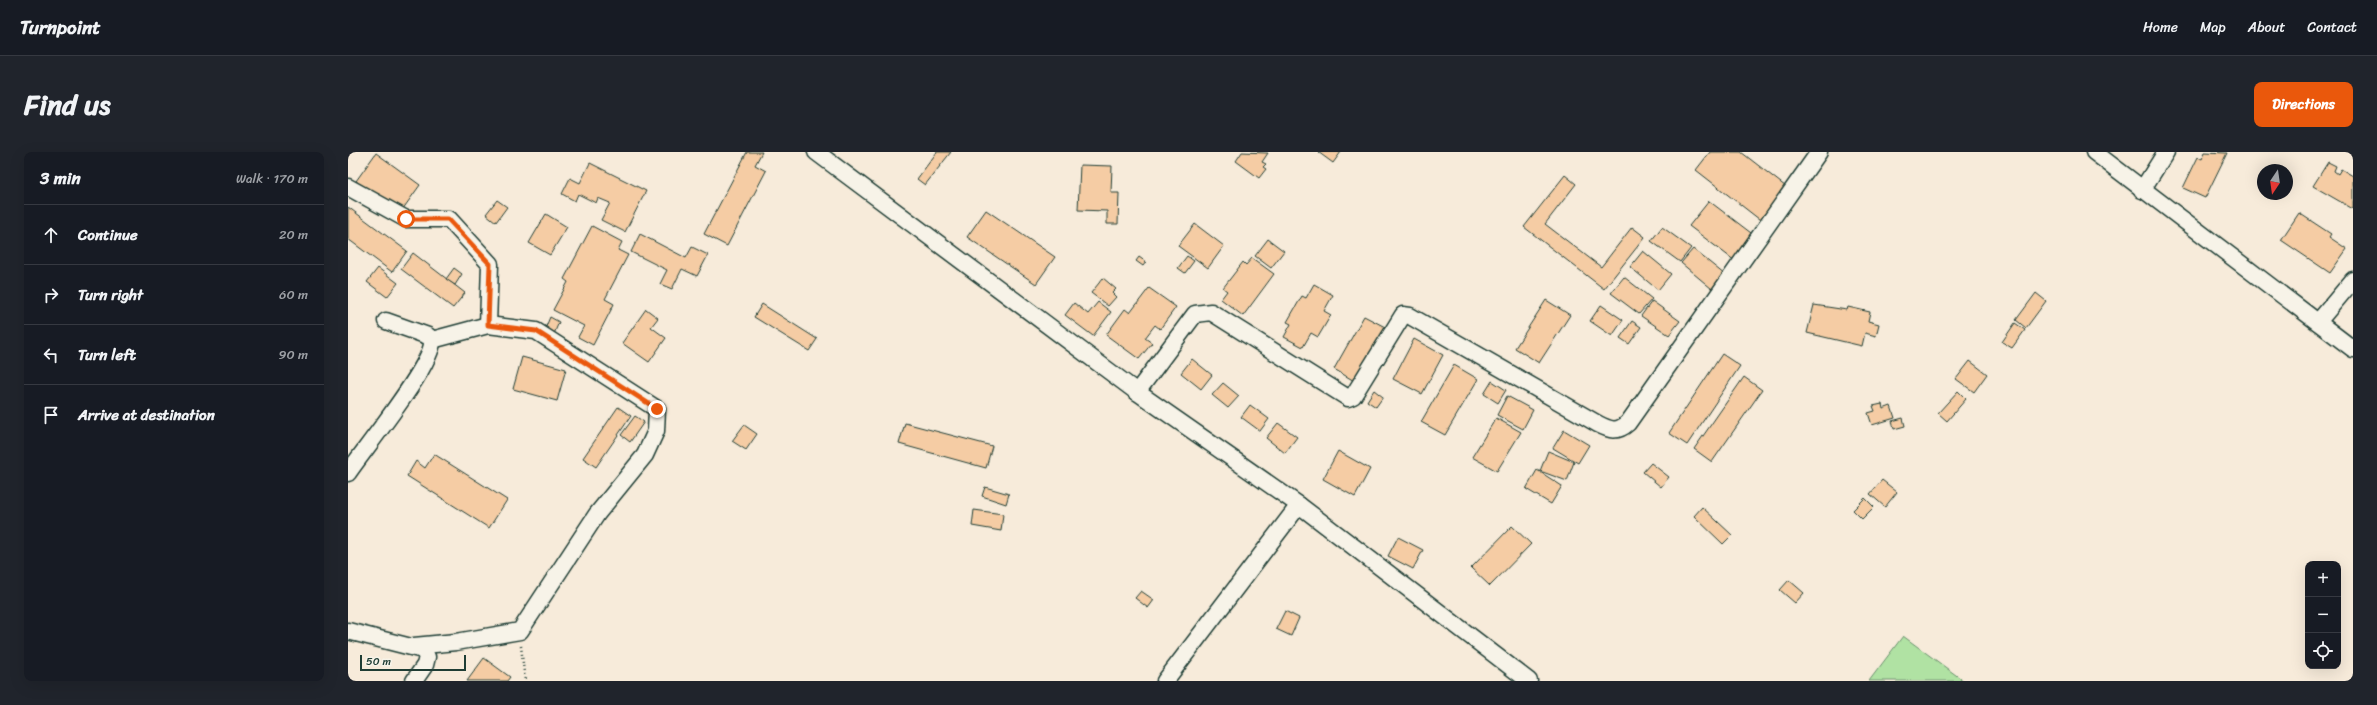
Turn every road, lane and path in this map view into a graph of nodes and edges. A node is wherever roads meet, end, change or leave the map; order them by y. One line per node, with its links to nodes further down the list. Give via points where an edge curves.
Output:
1 (816, 152): 13 (street)
2 (1819, 152): 13 (street, via 1628,423 1621,429 1610,430 1598,424 1410,316 1403,315 1353,396 1348,398 1211,312 1195,314)
3 (2094, 152): 6 (street)
4 (2166, 152): 6 (street)
5 (348, 187): 10 (street, via 406,219 448,219 490,264)
6 (2142, 190): 9 (street)
7 (2353, 280): 9 (street)
8 (386, 322): 11 (street, via 415,331)
9 (2318, 322): 12 (street)
10 (488, 325): 11 (street); 17 (street, via 536,331 657,409 656,431 645,455 597,514)
11 (432, 340): 14 (street, via 433,347 415,379)
12 (2353, 349)
13 (1137, 392): 15 (street)
14 (348, 474)
15 (1299, 505): 21 (street); 22 (street)
16 (348, 631): 18 (street)
17 (520, 631): 18 (street); 20 (path)
18 (414, 646): 19 (street, via 423,650 427,657 425,665)
19 (414, 681)
20 (525, 681)
21 (1165, 681)
22 (1529, 681)

